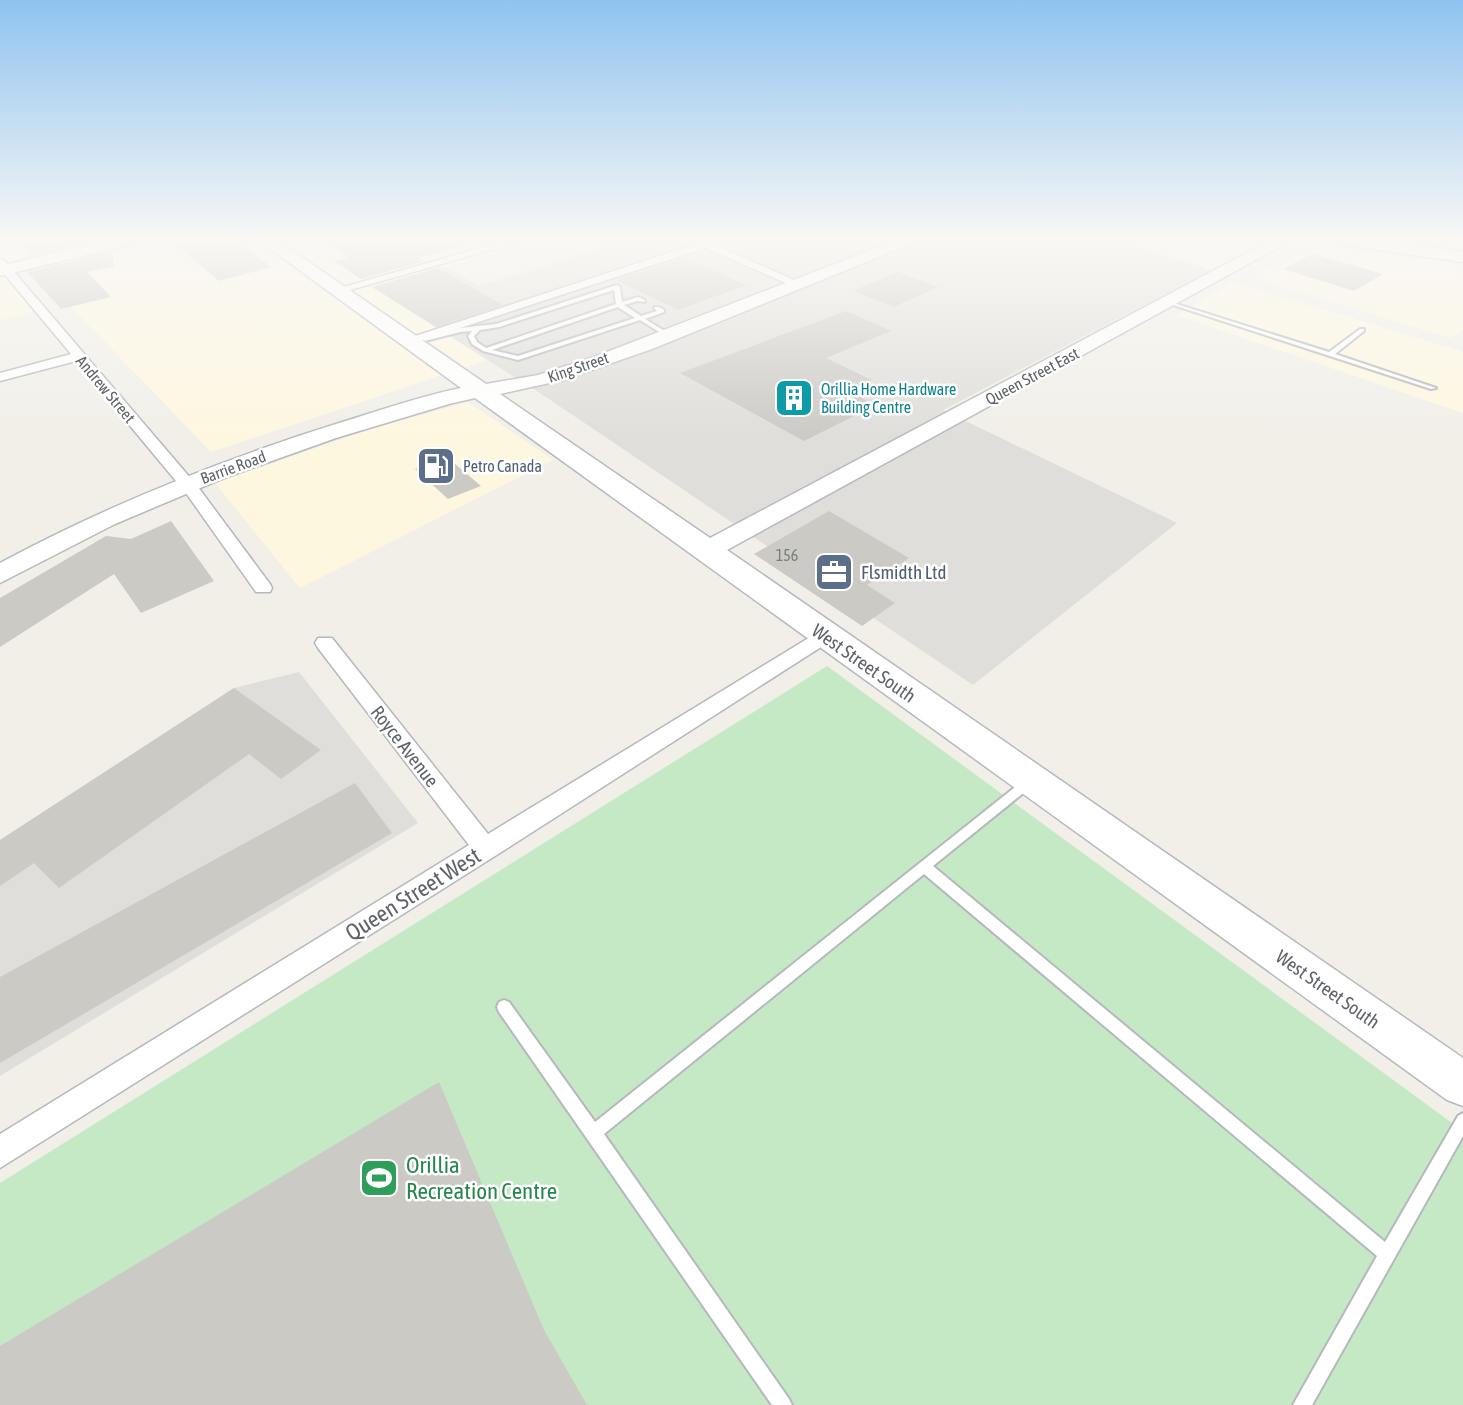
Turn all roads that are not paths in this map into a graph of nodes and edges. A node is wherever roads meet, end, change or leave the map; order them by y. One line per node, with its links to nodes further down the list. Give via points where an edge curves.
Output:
1 (35, 306): 20 (street, Andrew Street)
2 (361, 306): 17 (street, West Street South)
3 (527, 306): 14 (street)
4 (560, 306): 14 (lane, via 497,326)
5 (617, 306): 18 (lane)
6 (620, 306): 13 (lane)
7 (634, 306): 12 (lane)
8 (740, 306): 16 (street, King Street)
9 (1162, 306): 25 (street, Queen Street East)
10 (1180, 306): 19 (lane)
11 (657, 308): 12 (lane, via 662,312)
12 (650, 315): 13 (lane)
13 (640, 319): 16 (lane); 18 (lane, via 519,358)
14 (472, 325): 17 (street); 18 (lane, via 474,343)
15 (1362, 330): 19 (lane)
16 (666, 334): 23 (street, King Street, via 555,376)
17 (411, 341): 23 (street, West Street South)
18 (485, 350)
19 (1330, 354): 22 (lane)
20 (79, 356): 21 (street); 24 (street, Andrew Street)
21 (0, 377)
22 (1433, 388)
23 (477, 390): 24 (street, Barrie Road, via 345,427); 25 (street, West Street South)
24 (187, 483): 26 (street, Barrie Road); 27 (street)
25 (705, 551): 28 (street, West Street South)
26 (0, 574)
27 (263, 588)
28 (825, 635): 30 (street, West Street South); 31 (street, Queen Street West)
29 (325, 643): 31 (street, Royce Avenue)
30 (1031, 781): 32 (lane); 34 (street, West Street South)
31 (486, 849): 37 (street, Queen Street West)
32 (924, 866): 36 (lane); 38 (lane)
33 (504, 1007): 36 (lane)
34 (1463, 1084)
35 (1463, 1121): 38 (lane)
36 (594, 1133): 39 (lane)
37 (0, 1152)
38 (1388, 1255): 40 (lane)
39 (783, 1405)
40 (1302, 1405)

